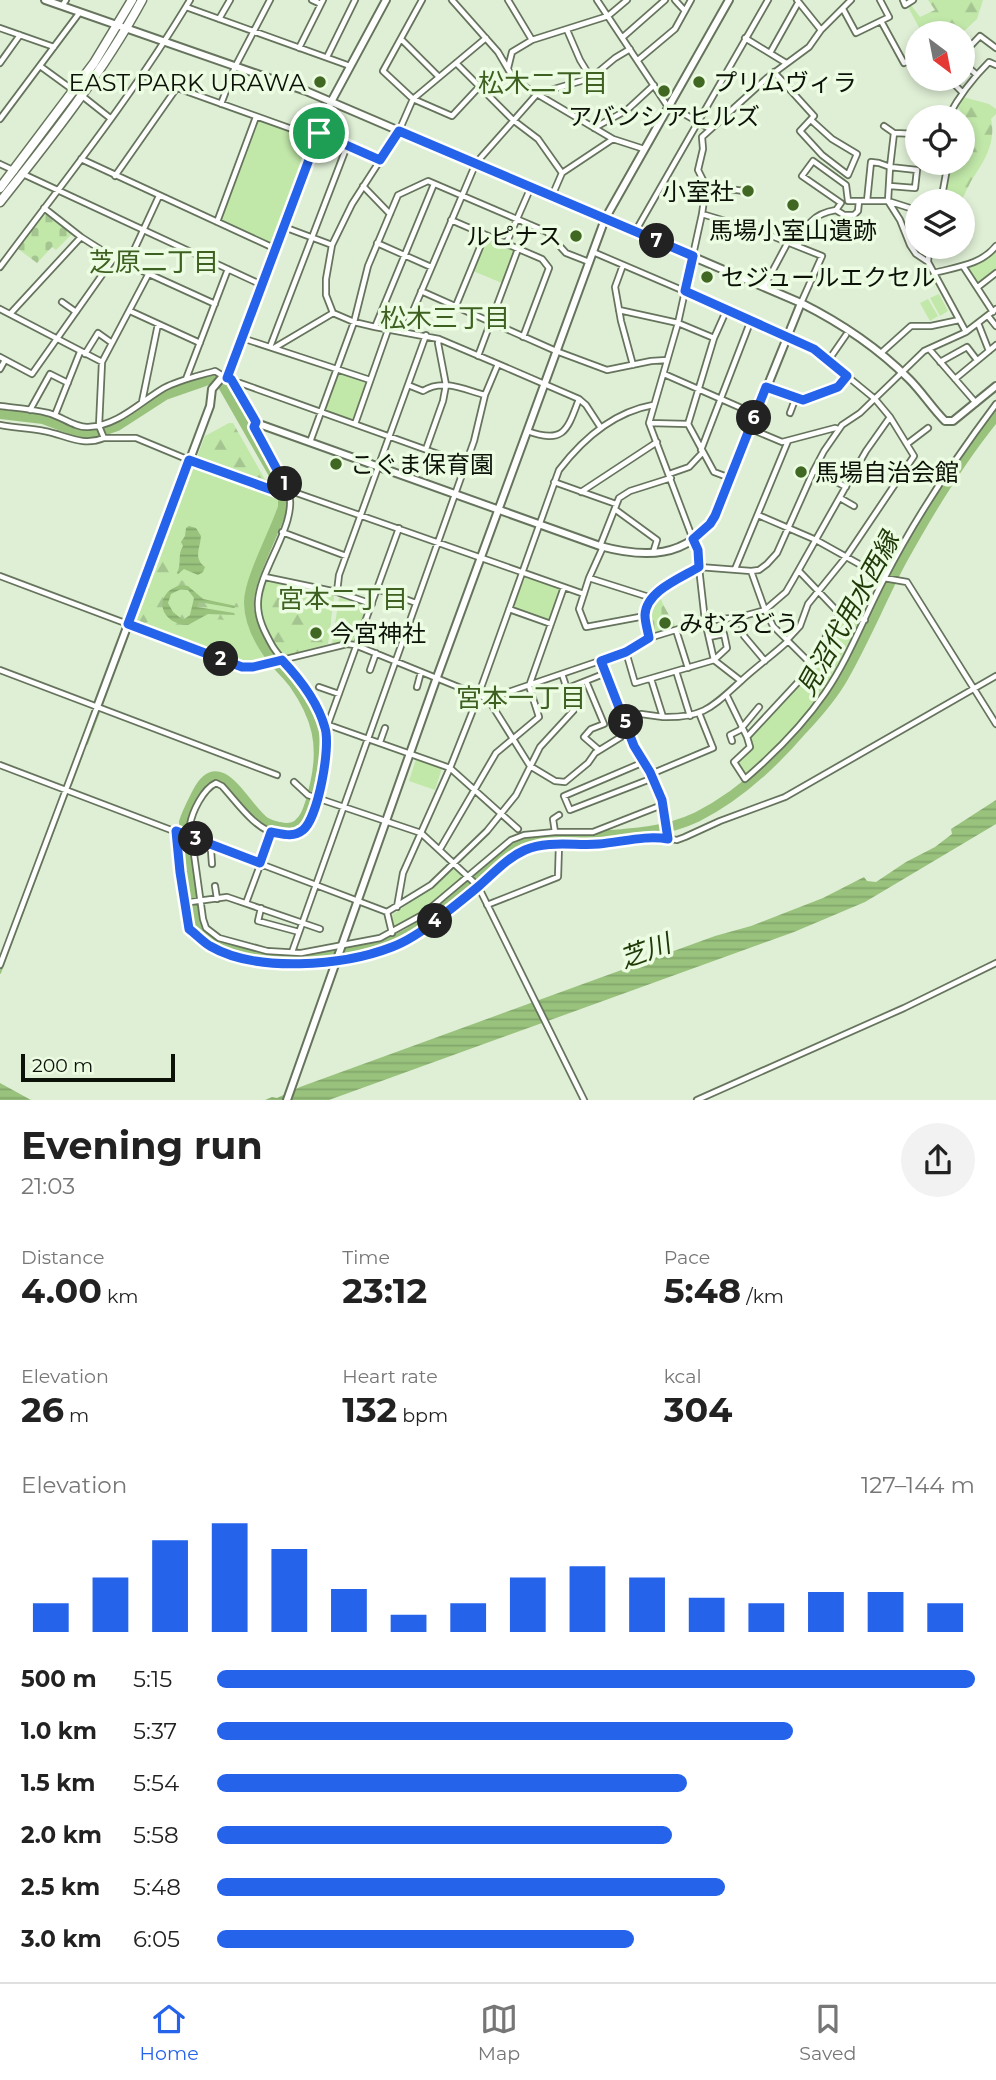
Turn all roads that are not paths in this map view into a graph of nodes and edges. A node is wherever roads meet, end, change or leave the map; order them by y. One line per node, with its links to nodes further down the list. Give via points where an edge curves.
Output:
1 (45, 0): 26 (street)
2 (132, 0): 34 (highway)
3 (142, 0): 34 (highway)
4 (190, 0): 27 (street)
5 (230, 0): 32 (street)
6 (270, 0): 38 (street)
7 (313, 0): 24 (street)
8 (355, 0): 52 (street)
9 (386, 0): 61 (street)
10 (422, 0): 43 (street)
11 (452, 0): 41 (street)
12 (508, 0): 44 (street)
13 (597, 0): 31 (street)
14 (627, 0): 31 (street)
15 (665, 0): 40 (street)
16 (675, 0): 29 (street)
17 (691, 0): 29 (street)
18 (729, 0): 78 (street)
19 (768, 0): 42 (street)
20 (851, 0): 28 (street)
21 (880, 0): 33 (street, via 889,17)
22 (903, 0): 23 (street, via 905,5)
23 (913, 0)
24 (322, 2): 48 (street)
25 (797, 2): 37 (street); 51 (street)
26 (64, 3): 30 (street)
27 (186, 7): 32 (street); 45 (street)
28 (843, 8): 33 (street, via 856,33); 37 (street)
29 (685, 11): 53 (street, via 672,32)
30 (80, 12): 34 (street); 47 (street)
31 (608, 16): 36 (street); 40 (street)
32 (219, 19): 38 (street)
33 (881, 21): 54 (street)
34 (123, 27): 45 (street); 72 (highway)
35 (0, 28): 39 (street)
36 (567, 30): 44 (street); 67 (street)
37 (821, 30): 57 (street, via 809,47)
38 (253, 31): 48 (street); 60 (street)
39 (20, 35): 47 (street); 55 (street)
40 (622, 37): 50 (street)
41 (486, 38): 56 (street); 62 (street)
42 (746, 38): 51 (street); 84 (street)
43 (401, 39): 66 (street); 74 (street, via 383,71)
44 (532, 40): 62 (street, via 512,52)
45 (165, 41): 60 (street); 64 (street)
46 (975, 41): 49 (street, via 980,36)
47 (54, 47): 59 (street)
48 (299, 48): 52 (street)
49 (996, 48)
50 (630, 49): 53 (street); 67 (street)
51 (770, 53): 57 (street)
52 (327, 57): 61 (street)
53 (638, 61): 68 (street)
54 (905, 62)
55 (0, 63)
56 (456, 63): 66 (street); 69 (street)
57 (786, 63): 63 (street)
58 (996, 65): 65 (street, via 989,62)
59 (40, 66): 72 (street); 81 (street)
60 (235, 66): 75 (street); 76 (street)
61 (350, 66): 75 (street)
62 (508, 68): 73 (street, via 515,81)
63 (774, 72): 83 (street, via 814,116); 87 (street)
64 (141, 75): 70 (street); 80 (street)
65 (976, 75): 71 (street)
66 (439, 77): 74 (street)
67 (591, 78): 73 (street)
68 (654, 85): 78 (street); 86 (street, via 627,110)
69 (479, 87): 74 (street, via 452,116); 82 (street)
70 (176, 89): 76 (street); 102 (street)
71 (961, 92): 77 (street)
72 (77, 93): 80 (street); 100 (highway)
73 (537, 94): 82 (street); 86 (street)
74 (413, 99): 88 (street)
75 (331, 102): 88 (street); 91 (street)
76 (221, 104): 79 (street)
77 (954, 105)
78 (668, 106): 84 (street); 94 (street)
79 (256, 117): 91 (street); 126 (street)
80 (110, 118): 95 (street)
81 (0, 119)
82 (513, 120): 97 (street); 101 (street, via 538,139)
83 (811, 120): 83 (street, via 856,154 848,174 800,131)
84 (698, 121): 87 (street); 129 (street)
85 (884, 125): 89 (street)
86 (594, 128): 92 (street)
87 (710, 129): 105 (street, via 702,137 698,170)
88 (399, 131): 96 (street); 97 (street)
89 (894, 133): 90 (street); 99 (street)
90 (905, 133)
91 (318, 136): 93 (street); 127 (street)
92 (613, 139): 94 (street); 101 (street)
93 (347, 146): 96 (street); 132 (street)
94 (644, 149): 124 (street)
95 (81, 159): 102 (street); 108 (street)
96 (380, 160): 104 (street)
97 (476, 163): 107 (street); 111 (street)
98 (0, 164): 100 (street)
99 (890, 167): 106 (street); 106 (street, via 917,170 915,188); 115 (street, via 871,162)
100 (18, 172): 108 (street); 110 (highway)
101 (562, 173): 113 (street)
102 (116, 176): 112 (street)
103 (434, 184): 111 (street); 121 (street, via 428,181 398,195); 142 (street)
104 (363, 186): 121 (street); 136 (street)
105 (706, 186): 109 (street); 122 (street)
106 (890, 186): 116 (street)
107 (531, 187): 113 (street); 123 (street)
108 (59, 190): 119 (street); 128 (street)
109 (744, 191)
110 (1, 195): 118 (street)
111 (462, 195): 123 (street); 125 (street)
112 (159, 196): 126 (street); 128 (street)
113 (552, 196): 124 (street)
114 (859, 201): 115 (street); 120 (street, via 854,215); 120 (street, via 848,201 846,185 813,161 803,176 841,203)
115 (867, 201): 116 (street)
116 (888, 201): 117 (street); 147 (street, via 914,251)
117 (905, 206)
118 (0, 208)
119 (44, 208): 131 (street); 151 (street)
120 (836, 211): 137 (street, via 811,222)
121 (390, 214): 134 (street)
122 (702, 214): 133 (street); 143 (street)
123 (517, 219): 135 (street); 146 (street, via 547,232 566,253)
124 (605, 219): 129 (street); 141 (street)
125 (451, 220): 130 (street); 152 (street)
126 (217, 222): 139 (street)
127 (284, 227): 132 (street); 139 (street)
128 (142, 230): 148 (street); 153 (street)
129 (635, 232): 143 (street)
130 (485, 235): 135 (street); 165 (street)
131 (81, 237): 144 (street); 173 (street)
132 (312, 237): 136 (street); 197 (street)
133 (788, 242): 137 (street); 158 (street)
134 (377, 243): 142 (street); 176 (street)
135 (506, 244): 140 (street)
136 (332, 245): 172 (street, via 326,295)
137 (798, 246): 163 (street, via 822,256)
138 (996, 246): 150 (street)
139 (276, 249): 157 (street)
140 (518, 249): 177 (street); 189 (street, via 549,268)
141 (593, 252): 146 (street); 149 (street)
142 (404, 255): 152 (street); 182 (street)
143 (693, 256): 158 (street); 161 (street)
144 (114, 258): 148 (street); 170 (street)
145 (928, 259): 147 (street)
146 (589, 262): 199 (street)
147 (928, 262): 155 (street)
148 (128, 263): 154 (street)
149 (623, 265): 161 (street); 168 (street, via 615,287)
150 (963, 266): 155 (street); 159 (street)
151 (0, 267)
152 (430, 267): 160 (street)
153 (228, 269): 157 (street); 164 (street)
154 (149, 273): 164 (street); 169 (street)
155 (934, 273): 175 (street)
156 (996, 273): 159 (street)
157 (262, 285): 190 (street)
158 (764, 287): 163 (street)
159 (978, 288): 171 (street)
160 (421, 291): 165 (street); 184 (street)
161 (685, 291): 167 (street); 178 (street)
162 (62, 302): 170 (street)
163 (801, 303): 188 (street); 202 (street)
164 (215, 304): 195 (street)
165 (455, 308): 177 (street)
166 (0, 309): 173 (street)
167 (727, 309): 174 (street); 191 (street)
168 (619, 310): 178 (street); 211 (street)
169 (130, 311): 180 (street); 194 (street)
170 (76, 312): 192 (street)
171 (992, 312): 179 (street); 181 (street)
172 (333, 313): 176 (street); 197 (street)
173 (10, 314): 192 (street)
174 (751, 320): 188 (street); 232 (street)
175 (960, 320): 185 (street); 202 (street, via 911,326)
176 (354, 322): 182 (street); 213 (street)
177 (490, 323): 189 (street); 203 (street)
178 (678, 323): 191 (street); 205 (street)
179 (978, 323): 185 (street); 200 (street)
180 (158, 324): 195 (street); 234 (street)
181 (996, 326)
182 (375, 327): 183 (street)
183 (388, 330): 184 (street); 220 (street)
184 (404, 332): 186 (street)
185 (966, 332): 198 (street)
186 (426, 335): 193 (street); 225 (street)
187 (846, 335): 207 (street)
188 (786, 336): 207 (street); 227 (street)
189 (523, 337): 199 (street)
190 (242, 338): 197 (street); 217 (street)
191 (714, 338): 228 (street)
192 (57, 339): 201 (street); 204 (street, via 32,374)
193 (439, 339): 203 (street); 224 (street)
194 (112, 343): 201 (street, via 98,333); 208 (street)
195 (200, 343): 219 (street)
196 (996, 345): 200 (street)
197 (272, 348): 213 (street)
198 (930, 350): 209 (street); 214 (street)
199 (556, 351): 211 (street, via 607,370); 222 (street)
200 (989, 351): 206 (street)
201 (83, 353): 208 (street); 221 (street)
202 (881, 353): 214 (street)
203 (478, 356): 210 (street)
204 (3, 359): 212 (street)
205 (667, 360): 211 (street); 215 (street)
206 (977, 360): 209 (street, via 967,347); 218 (street)
207 (828, 361): 216 (street)
208 (102, 362): 250 (street)
209 (940, 362): 218 (street)
210 (498, 364): 222 (street); 229 (street)
211 (633, 365)
212 (0, 369)
213 (336, 370): 220 (street); 240 (street)
214 (901, 371): 233 (street); 235 (street, via 945,421 953,421)
215 (664, 374): 228 (street); 237 (street)
216 (847, 376): 230 (street, via 838,387 803,400); 233 (street)
217 (225, 377): 219 (street, via 215,371); 223 (street); 264 (street, via 212,389)
218 (955, 379): 235 (street)
219 (186, 380): 234 (street)
220 (370, 380): 247 (street)
221 (68, 383): 239 (street, via 50,374); 243 (street)
222 (544, 383): 231 (street); 255 (street)
223 (234, 384): 240 (street); 245 (street)
224 (446, 384): 225 (street, via 423,391); 229 (street); 262 (street)
225 (408, 385): 256 (street)
226 (996, 386): 235 (street)
227 (766, 387): 230 (street); 242 (street)
228 (697, 389): 232 (street); 248 (street)
229 (485, 395): 265 (street)
230 (796, 397): 241 (street)
231 (579, 399): 251 (street); 255 (street, via 570,425 559,435 544,437)
232 (721, 399): 242 (street); 263 (street)
233 (875, 399): 244 (street); 254 (street)
234 (142, 402): 250 (street)
235 (976, 403)
236 (996, 404): 301 (street, via 957,456)
237 (653, 405): 246 (street); 251 (street)
238 (0, 406): 239 (street)
239 (30, 410): 243 (street)
240 (321, 412): 247 (street); 258 (street)
241 (790, 412)
242 (755, 414): 252 (street)
243 (55, 415): 250 (street, via 82,427)
244 (890, 418): 261 (street); 271 (street)
245 (256, 422): 258 (street); 272 (street, via 254,427)
246 (649, 423): 248 (street); 259 (street)
247 (355, 424): 256 (street)
248 (688, 424): 263 (street)
249 (0, 425): 257 (street, via 46,431 79,442)
250 (99, 426): 257 (street)
251 (601, 428): 270 (street, via 575,450)
252 (750, 428): 260 (street); 269 (street)
253 (928, 428): 261 (street)
254 (838, 429): 260 (street); 267 (street)
255 (526, 431): 278 (street)
256 (389, 436): 262 (street); 266 (street)
257 (103, 437): 264 (street, via 136,438)
258 (310, 442): 266 (street)
259 (657, 442): 268 (street); 273 (street)
260 (788, 442): 280 (street)
261 (907, 444): 291 (street, via 914,456)
262 (426, 449): 265 (street)
263 (702, 451): 268 (street, via 688,467); 269 (street, via 715,472)
264 (189, 460): 272 (street, via 278,492); 317 (street)
265 (466, 464): 274 (street)
266 (378, 467): 274 (street); 279 (street)
267 (814, 470): 271 (street); 283 (street)
268 (670, 476): 277 (street, via 630,491); 285 (street)
269 (730, 478): 285 (street, via 715,516)
270 (554, 482): 273 (street); 281 (street)
271 (846, 487): 275 (street)
272 (288, 490): 279 (street); 284 (street, via 291,507)
273 (581, 492): 277 (street)
274 (455, 494): 278 (street); 287 (street)
275 (840, 498): 276 (street); 286 (street)
276 (855, 506)
277 (616, 507): 288 (street); 289 (street, via 657,540)
278 (498, 510): 281 (street); 292 (street)
279 (361, 514): 282 (street); 290 (street)
280 (758, 515): 283 (street); 294 (street)
281 (540, 525): 288 (street); 297 (street)
282 (399, 528): 287 (street); 303 (street)
283 (790, 528): 286 (street); 295 (street, via 772,559)
284 (282, 533): 290 (street); 299 (street)
285 (693, 539): 289 (street); 293 (street)
286 (816, 540): 291 (street); 296 (street)
287 (438, 542): 292 (street); 308 (street)
288 (601, 546): 289 (street); 300 (street)
289 (653, 554)
290 (346, 556): 305 (street)
291 (846, 557): 301 (street); 304 (street)
292 (481, 558): 297 (street); 339 (street)
293 (699, 567): 294 (street); 307 (street); 316 (street)
294 (735, 569): 295 (street)
295 (751, 571): 311 (street)
296 (799, 571): 304 (street); 311 (street, via 786,592)
297 (522, 572): 302 (street); 310 (street)
298 (0, 576): 317 (street)
299 (265, 577): 305 (street); 326 (street, via 258,610)
300 (589, 578): 306 (street); 307 (street)
301 (884, 578): 315 (street); 348 (street, via 907,582)
302 (564, 587): 306 (street); 318 (street)
303 (377, 589): 308 (street); 309 (street)
304 (818, 591): 312 (street); 322 (street, via 800,626)
305 (337, 592): 309 (street)
306 (584, 594): 313 (street, via 579,609 586,627)
307 (652, 598): 313 (street)
308 (416, 603): 328 (street)
309 (372, 604): 323 (street)
310 (509, 609): 318 (street); 350 (street)
311 (765, 610): 314 (street); 322 (street)
312 (840, 614): 315 (street); 331 (street)
313 (645, 616): 321 (street)
314 (740, 617): 316 (street); 330 (street, via 744,636)
315 (865, 620): 364 (street, via 825,693 745,779 734,762 750,747)
316 (705, 621): 319 (street); 320 (street)
317 (128, 624): 326 (street, via 242,667); 353 (street)
318 (551, 624): 344 (street)
319 (676, 630): 321 (street); 332 (street)
320 (709, 637): 327 (street); 327 (street, via 724,634 727,648)
321 (649, 638): 324 (street)
322 (787, 640): 330 (street); 331 (street)
323 (357, 645): 325 (street); 326 (street); 349 (street)
324 (626, 652): 329 (street); 341 (street, via 635,683)
325 (376, 653): 328 (street); 334 (street)
326 (280, 660): 359 (street, via 307,690)
327 (714, 660): 332 (street); 343 (street)
328 (395, 661): 336 (street); 365 (street)
329 (601, 661): 337 (street); 338 (street)
330 (765, 661): 343 (street)
331 (813, 666): 364 (street)
332 (688, 667): 335 (street)
333 (0, 670): 353 (street)
334 (370, 670)
335 (676, 671): 341 (street); 356 (street)
336 (421, 672): 339 (street); 346 (street)
337 (606, 673): 342 (street); 358 (street)
338 (562, 674): 344 (street); 347 (street)
339 (437, 677): 350 (street); 370 (street)
340 (996, 677): 348 (street)
341 (651, 679): 357 (street)
342 (586, 681): 347 (street); 369 (street, via 604,724 584,737)
343 (741, 681): 351 (street)
344 (529, 686): 352 (street); 366 (street, via 539,717)
345 (319, 687): 349 (street)
346 (417, 687)
347 (568, 688): 373 (street, via 574,710 540,747)
348 (974, 689): 360 (street); 392 (street, via 785,797 685,837)
349 (339, 694): 359 (street)
350 (478, 695): 352 (street); 374 (street)
351 (727, 696): 355 (street); 361 (street)
352 (488, 699): 366 (street)
353 (97, 707): 375 (street); 379 (street)
354 (759, 707): 361 (street)
355 (699, 713): 356 (street); 376 (street, via 713,748)
356 (690, 716): 357 (street)
357 (663, 717): 358 (street, via 641,714)
358 (625, 720): 363 (street)
359 (326, 723): 365 (street); 380 (street, via 325,766)
360 (996, 724)
361 (742, 726): 364 (street); 367 (street, via 730,735)
362 (385, 727): 368 (street)
363 (629, 732): 369 (street); 371 (street)
364 (747, 737)
365 (367, 738): 368 (street); 382 (street)
366 (513, 739): 373 (street); 378 (street, via 496,753)
367 (732, 741)
368 (380, 742): 370 (street)
369 (599, 750): 373 (street, via 565,782)
370 (411, 754): 374 (street); 385 (street)
371 (644, 762): 376 (street); 376 (street, via 564,796 570,810)
372 (0, 765): 379 (street)
373 (530, 766): 383 (street)
374 (450, 768): 378 (street); 390 (street)
375 (277, 775)
376 (652, 776): 381 (street)
377 (294, 782): 380 (street)
378 (474, 789): 383 (street); 395 (street)
379 (65, 790): 386 (street); 418 (street)
380 (317, 798): 382 (street); 387 (street, via 305,829 288,835)
381 (662, 805): 389 (street, via 593,832); 392 (street)
382 (343, 807): 385 (street); 400 (street)
383 (502, 814): 388 (street); 397 (street)
384 (559, 815): 389 (street, via 553,819)
385 (386, 822): 390 (street); 404 (street)
386 (179, 832): 391 (street); 416 (street, via 189,929 208,945 235,956 288,965)
387 (271, 832): 391 (street, via 216,783 208,788 191,818); 396 (street)
388 (521, 832): 389 (street); 399 (street)
389 (555, 832)
390 (421, 833): 395 (street); 409 (street, via 403,873)
391 (192, 837): 393 (street); 405 (street)
392 (668, 839): 394 (street)
393 (212, 845): 396 (street); 398 (street)
394 (559, 845): 401 (street, via 529,848 512,856); 407 (street, via 556,878)
395 (440, 849): 397 (street)
396 (260, 863): 400 (street); 406 (street)
397 (454, 863): 399 (street); 409 (street, via 431,886)
398 (212, 864)
399 (469, 878): 401 (street); 414 (street)
400 (315, 884): 404 (street); 411 (street)
401 (477, 885): 407 (street); 416 (street, via 435,922 392,948)
402 (215, 886): 403 (street)
403 (217, 899): 405 (street); 406 (street)
404 (358, 900): 410 (street); 416 (street)
405 (195, 901): 415 (street, via 206,928 219,938 267,951)
406 (246, 903): 408 (street)
407 (487, 905): 420 (street)
408 (261, 908): 411 (street); 413 (street, via 258,922)
409 (397, 908): 410 (street)
410 (387, 912): 414 (street)
411 (302, 923): 412 (street); 413 (street)
412 (320, 929)
413 (299, 932): 415 (street)
414 (392, 933): 416 (street)
415 (292, 952): 416 (street)
416 (340, 952): 419 (street)
417 (996, 963): 421 (street)
418 (0, 965)
419 (288, 1100)
420 (584, 1100)
421 (698, 1100)

